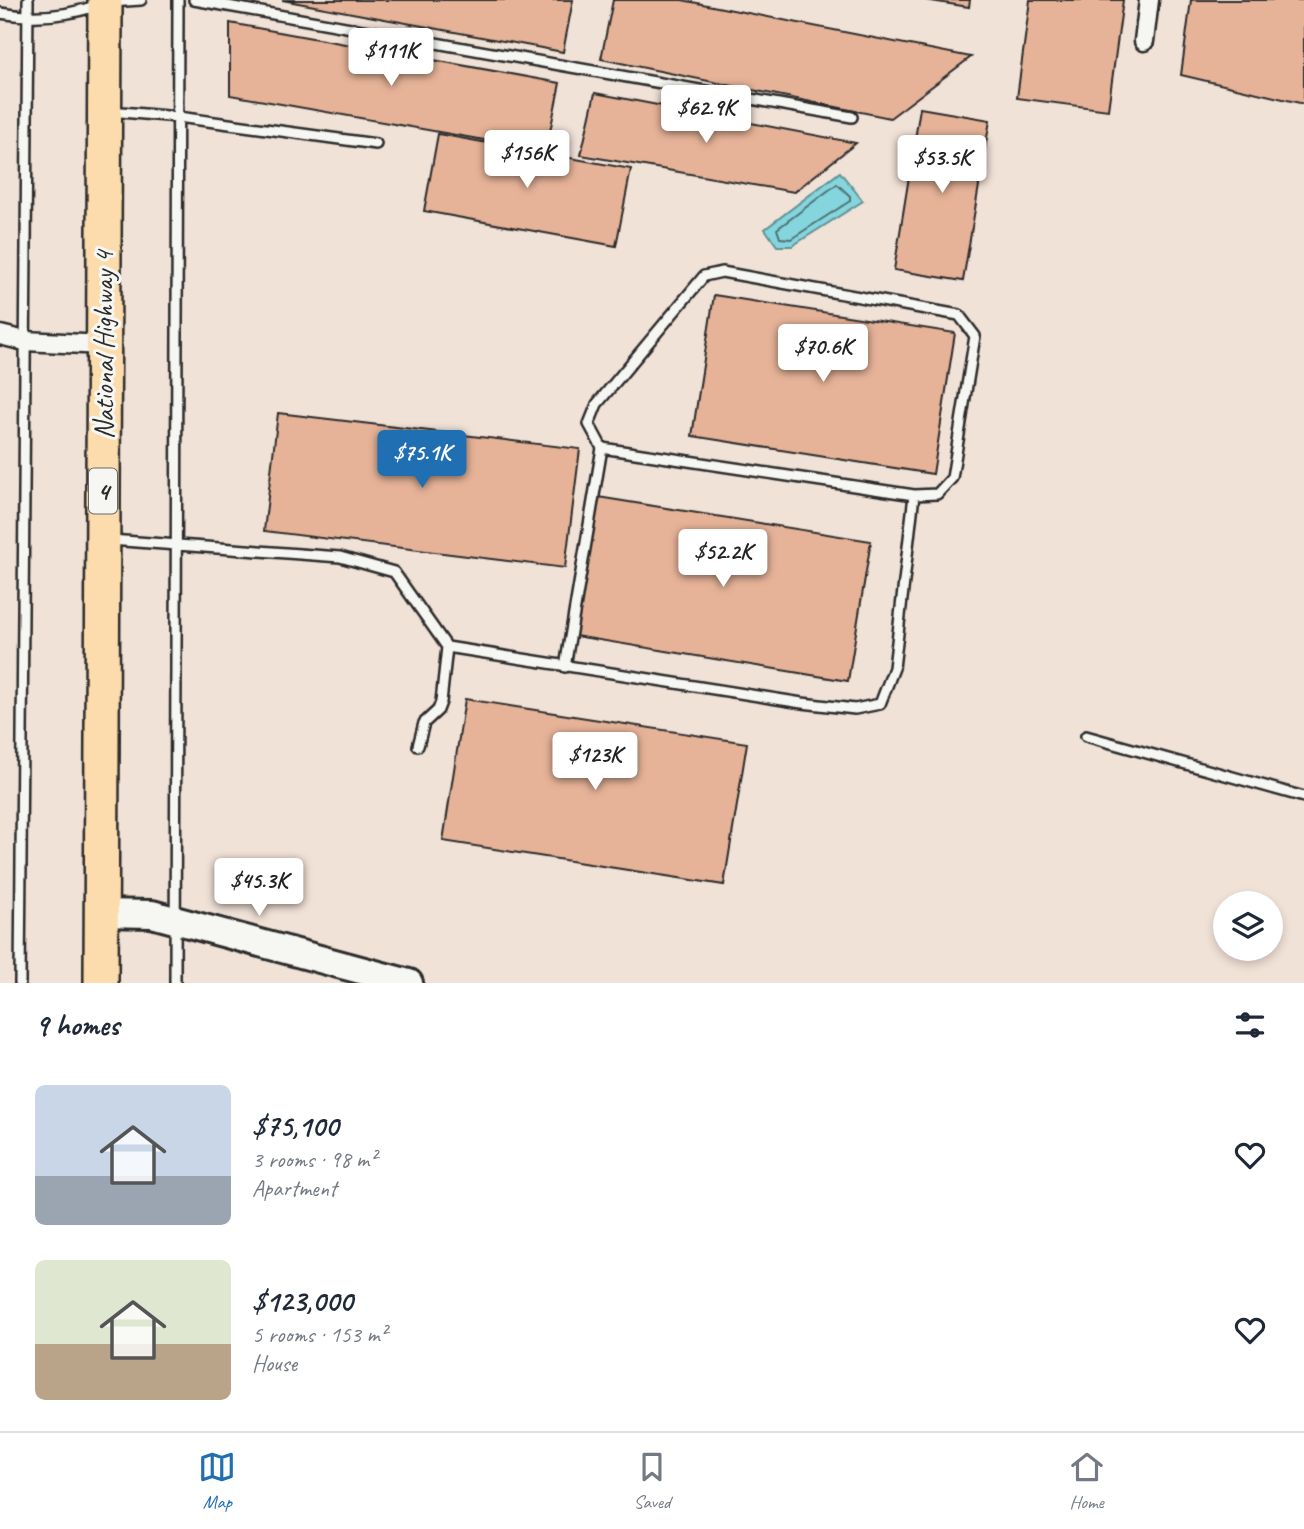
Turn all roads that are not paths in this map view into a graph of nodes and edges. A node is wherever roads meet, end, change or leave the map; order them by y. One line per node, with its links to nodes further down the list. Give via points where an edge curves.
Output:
1 (28, 0): 8 (lane)
2 (141, 0): 6 (lane)
3 (178, 0): 11 (lane)
4 (194, 0): 12 (lane)
5 (1149, 0): 9 (street)
6 (102, 1): 8 (lane, via 74,13); 10 (highway, National Highway 4 / 4)
7 (0, 13): 8 (lane)
8 (28, 18): 15 (lane)
9 (1144, 41)
10 (104, 111): 11 (lane); 16 (highway, National Highway 4 / 4)
11 (178, 117): 13 (lane); 20 (lane)
12 (852, 117)
13 (376, 144)
14 (0, 335): 15 (street)
15 (25, 341): 16 (street); 28 (lane)
16 (103, 345): 19 (highway, National Highway 4 / 4)
17 (602, 448): 18 (lane); 18 (lane, via 589,424 597,404 704,276 722,272 959,315 975,336 952,478 937,494); 22 (lane)
18 (914, 495): 22 (lane, via 894,668 880,704 855,709 816,705)
19 (102, 540): 20 (lane); 26 (highway, National Highway 4 / 4)
20 (176, 544): 21 (lane, via 340,557 394,572); 27 (lane)
21 (447, 648): 22 (lane); 24 (lane, via 441,702 424,723)
22 (565, 667)
23 (1086, 736): 25 (lane)
24 (418, 746)
25 (1304, 797)
26 (101, 913): 27 (street, via 152,914); 29 (highway, National Highway 4 / 4)
27 (175, 920): 30 (lane); 31 (street)
28 (20, 983)
29 (101, 983)
30 (175, 983)
31 (409, 983)

